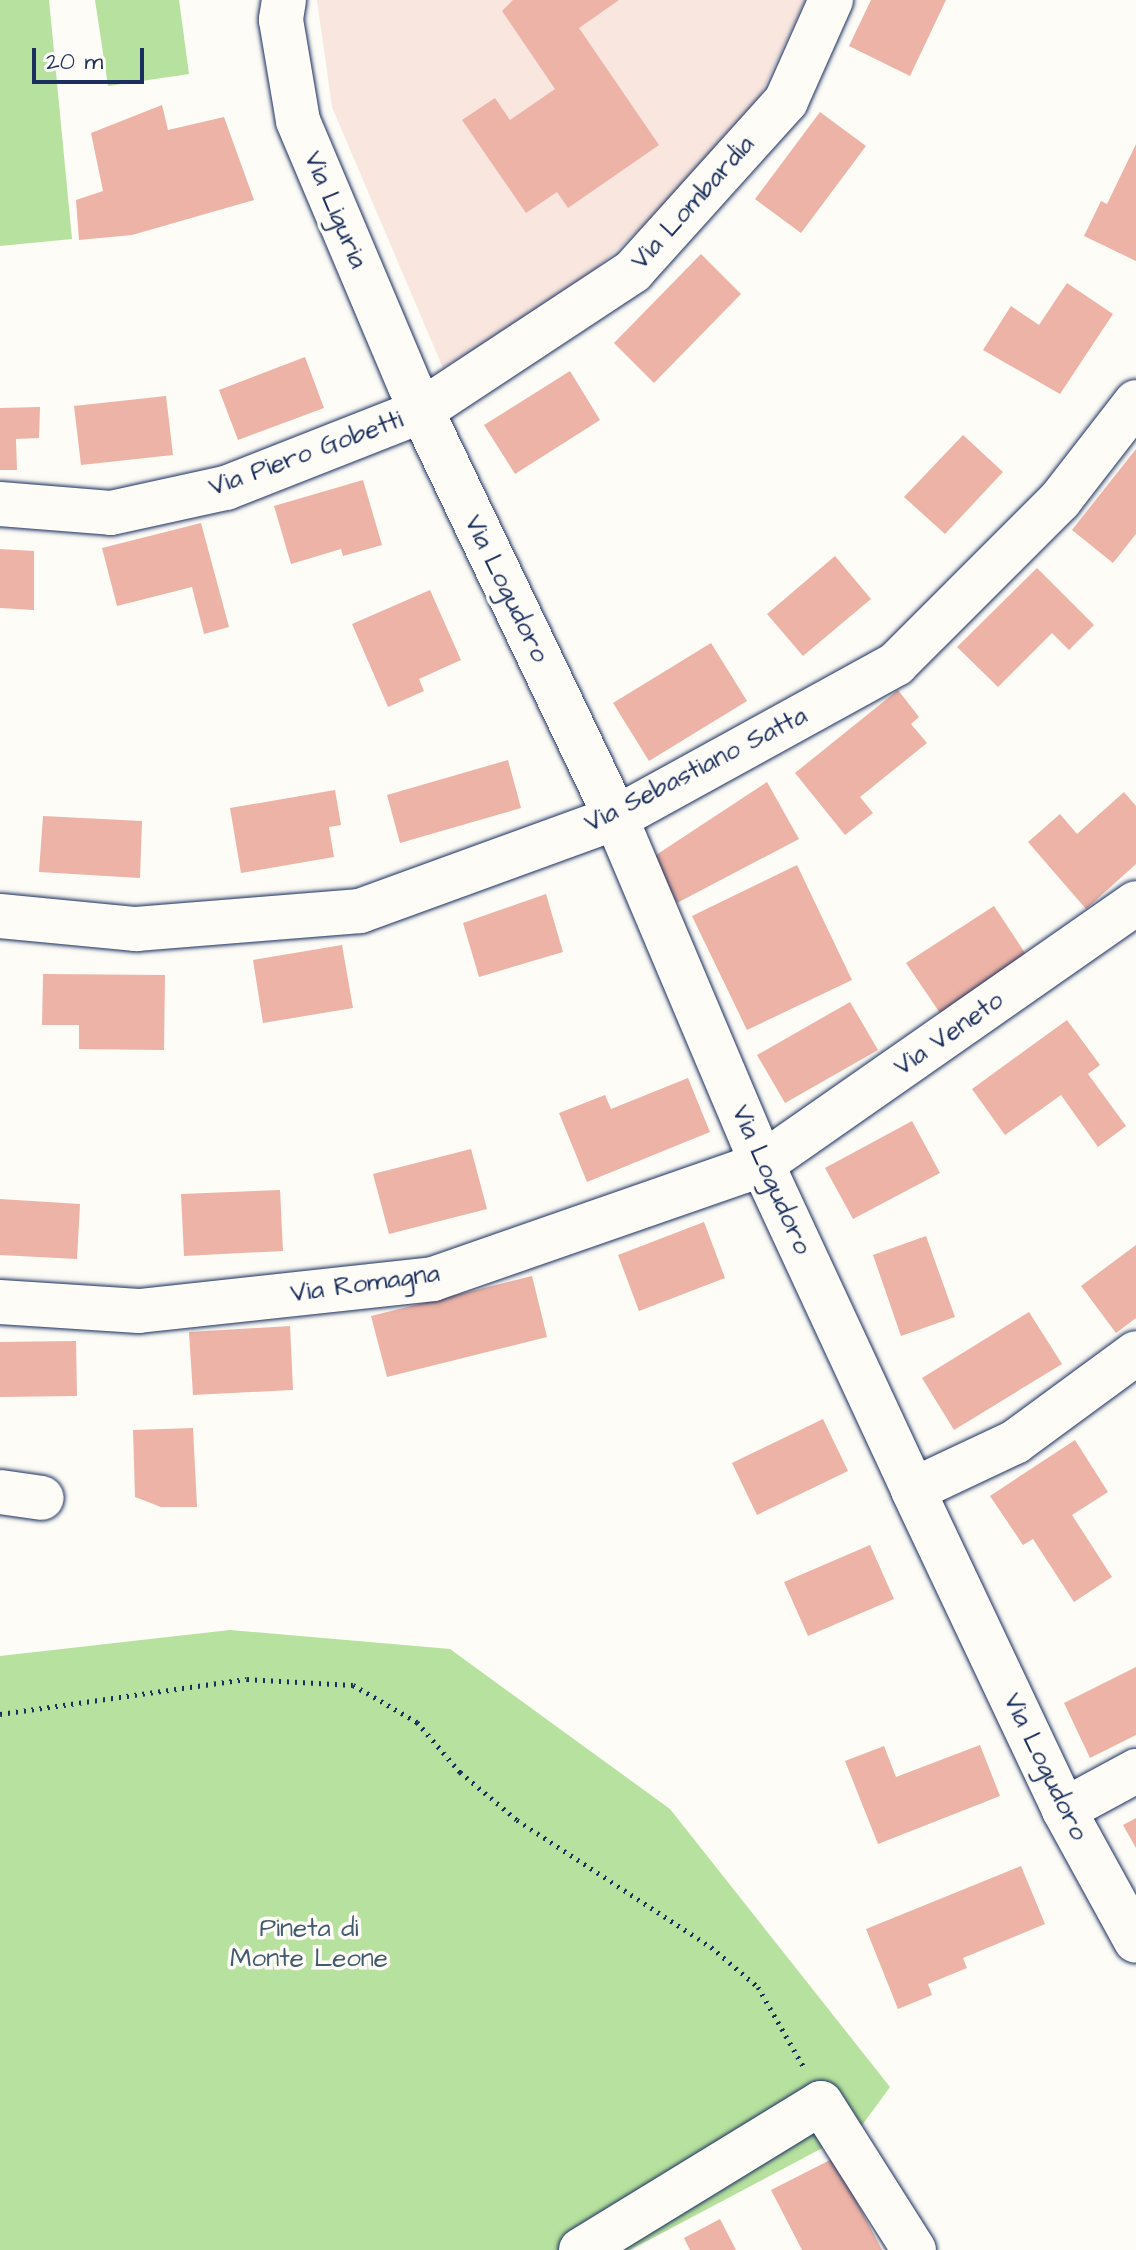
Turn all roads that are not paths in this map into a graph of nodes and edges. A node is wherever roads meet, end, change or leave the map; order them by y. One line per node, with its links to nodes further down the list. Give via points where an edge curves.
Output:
1 (284, 0): 4 (street, Via Liguria, via 281,20 298,121)
2 (831, 0): 4 (street, Via Lombardia, via 786,101 633,271)
3 (1136, 402): 6 (street, Via Sebastiano Satta, via 1060,500 896,664)
4 (421, 411): 5 (street, Via Piero Gobetti, via 197,494 111,513); 6 (street, Via Logudoro)
5 (0, 504)
6 (616, 818): 8 (street, Via Sebastiano Satta, via 360,911 136,929); 9 (street, Via Logudoro)
7 (1136, 903): 9 (street, Via Veneto)
8 (0, 916)
9 (762, 1164): 10 (street, Via Romagna, via 433,1279 139,1311); 12 (street, Via Logudoro)
10 (0, 1302)
11 (1136, 1353): 12 (street, via 1015,1442)
12 (913, 1490): 14 (street, Via Logudoro)
13 (1136, 1771): 14 (street)
14 (1064, 1810): 15 (street, Via Logudoro)
15 (1136, 1941)
16 (609, 2243): 17 (street, via 821,2103)
17 (914, 2250)

